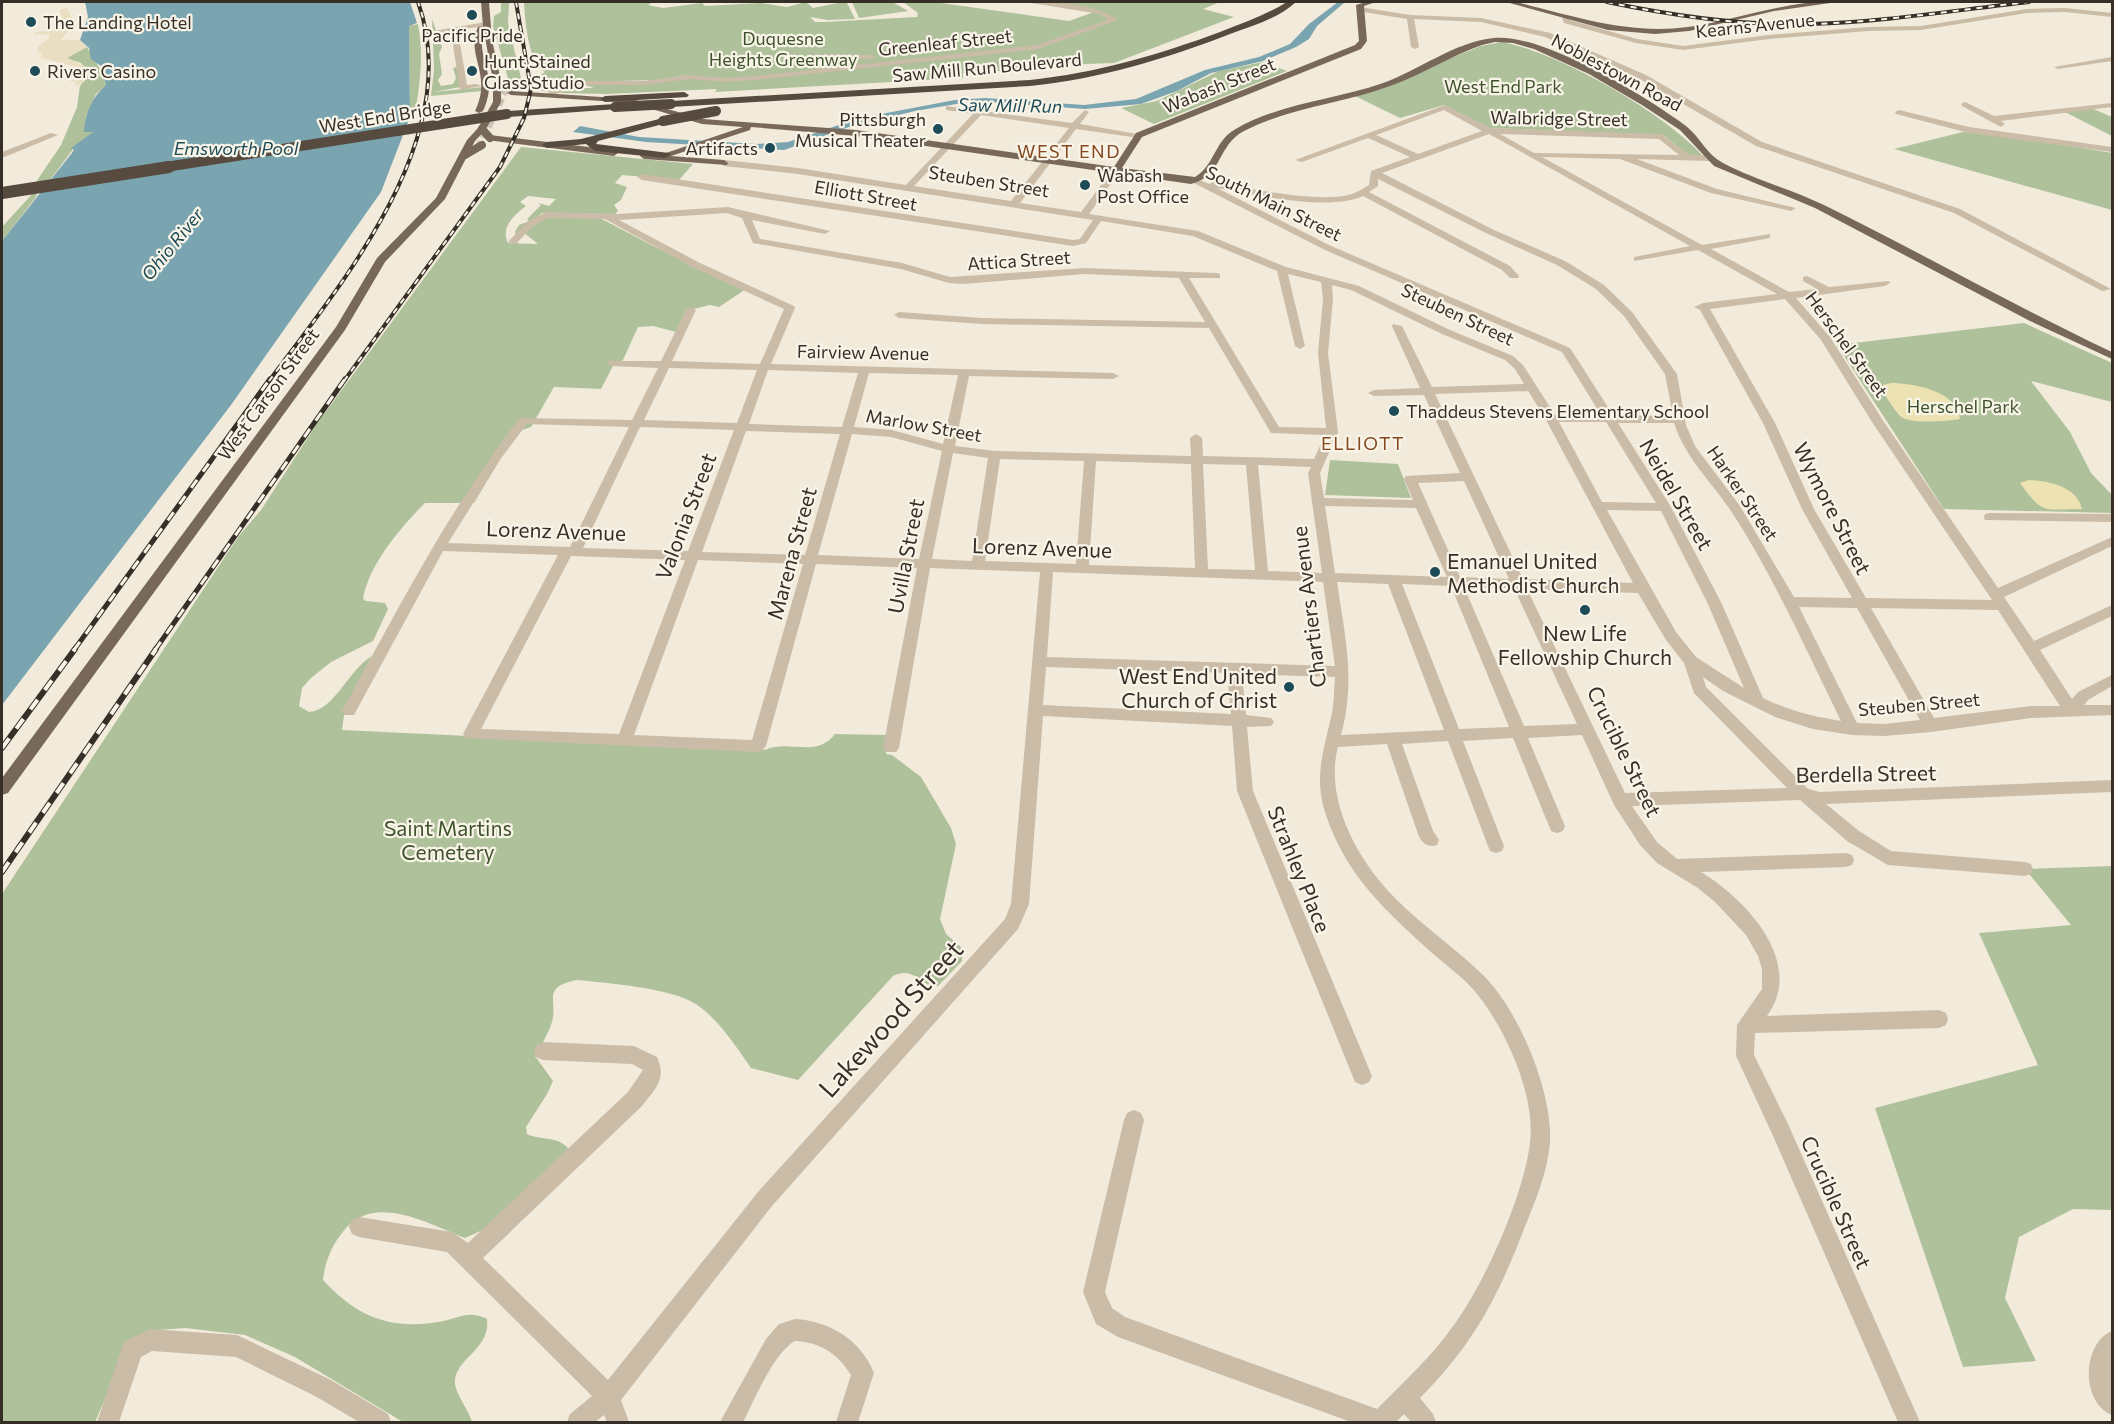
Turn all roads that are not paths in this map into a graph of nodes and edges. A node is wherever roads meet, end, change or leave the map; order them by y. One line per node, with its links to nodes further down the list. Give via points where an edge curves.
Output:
1 (1029, 2): 22 (street, Greenleaf Street, via 1102,12 1114,20 1038,47)
2 (1284, 2): 27 (highway, Saw Mill Run Boulevard, via 1258,16 1134,62 1084,74)
3 (1292, 2): 30 (highway, Saw Mill Run Boulevard, via 1254,22 1139,64 1100,74 1045,82)
4 (1372, 2): 8 (main road)
5 (1510, 2): 11 (main road)
6 (1833, 2): 11 (main road, via 1774,9 1667,32 1625,31)
7 (485, 4): 12 (main road); 20 (main road, via 491,10)
8 (1360, 5): 10 (street); 50 (main road, Wabash Street, via 1363,41 1358,47)
9 (2112, 15): 15 (street, Kearns Avenue, via 2026,11 1921,28 1791,35 1683,48)
10 (1410, 17): 18 (street, via 1492,21); 19 (street)
11 (1566, 18): 15 (street, Kearns Avenue, via 1579,26)
12 (486, 25): 13 (street); 26 (main road); 41 (main road, via 478,37 488,86)
13 (456, 28): 14 (street); 28 (street, via 463,88)
14 (437, 31)
15 (1616, 35): 16 (street, Kearns Avenue)
16 (1592, 38)
17 (1582, 40): 18 (street)
18 (1569, 44): 101 (street, via 1685,99 1752,141 1957,211)
19 (1415, 46)
20 (501, 54)
21 (824, 56): 22 (street)
22 (932, 58): 31 (street, Greenleaf Street, via 745,79 689,77 643,83 585,83)
23 (2112, 59): 24 (street)
24 (2058, 67)
25 (505, 74): 29 (main road)
26 (497, 81): 29 (main road, bridge); 32 (main road)
27 (1009, 81): 33 (highway); 34 (highway, Saw Mill Run Boulevard)
28 (477, 86)
29 (510, 88): 31 (main road, South Main Street); 32 (main road)
30 (886, 92): 34 (highway, Saw Mill Run Boulevard); 54 (highway, bridge, via 716,111)
31 (545, 95): 33 (main road, South Main Street)
32 (499, 97): 41 (main road, West Carson Street)
33 (605, 99): 43 (main road, South Main Street, via 643,103 689,118)
34 (671, 104): 41 (highway, Saw Mill Run Boulevard, bridge)
35 (1965, 104): 42 (street)
36 (2112, 105): 42 (street)
37 (949, 108): 38 (street)
38 (978, 112): 45 (street); 58 (street)
39 (1085, 112): 45 (street)
40 (1899, 112): 52 (street, via 1969,130)
41 (484, 114): 47 (main road, West Carson Street, bridge); 78 (highway, West End Bridge, bridge)
42 (1993, 119): 52 (street)
43 (724, 123): 44 (main road, South Main Street); 53 (main road, via 732,129)
44 (762, 126): 53 (main road); 58 (main road, South Main Street, via 839,131)
45 (1074, 126): 50 (street); 71 (street)
46 (470, 127): 90 (main road, via 429,200)
47 (482, 129): 55 (main road, bridge); 61 (main road, West Carson Street)
48 (1490, 131): 51 (street, Herschel Street, via 1445,107); 62 (street, Herschel Street); 66 (street, Walbridge Street); 69 (street, Walbridge Street, via 1661,137)
49 (54, 135): 63 (street)
50 (1138, 135): 73 (main road)
51 (1369, 135): 66 (street); 70 (street)
52 (2021, 136): 60 (street)
53 (722, 137): 57 (main road)
54 (594, 139): 56 (highway); 64 (highway, via 590,145 595,148)
55 (489, 140): 56 (main road, Steuben Street); 61 (main road, Steuben Street, bridge)
56 (547, 145): 64 (main road, Steuben Street)
57 (693, 146): 64 (main road); 67 (main road, via 686,152)
58 (946, 146): 71 (main road, South Main Street); 77 (street)
59 (478, 149): 86 (main road, via 451,198)
60 (2112, 150)
61 (465, 154): 86 (main road, West Carson Street, via 435,206)
62 (1535, 154): 65 (street); 91 (street, Herschel Street)
63 (2, 155)
64 (662, 156): 67 (main road, Steuben Street); 72 (main road, Steuben Street)
65 (1621, 156): 69 (street); 81 (street, via 1714,191)
66 (1417, 157): 74 (street, Walbridge Street)
67 (689, 158): 72 (main road, Steuben Street)
68 (1709, 158): 69 (street); 76 (main road, Noblestown Road, via 1695,137 1682,127 1618,88 1530,45 1500,40 1447,55 1388,84 1298,106 1241,129 1226,140 1204,176); 109 (main road, Noblestown Road, via 1818,206)
69 (1689, 159)
70 (1299, 160)
71 (1046, 161): 73 (main road, South Main Street); 80 (street)
72 (724, 163): 77 (street, Steuben Street)
73 (1116, 171): 76 (main road, South Main Street); 83 (street)
74 (1374, 173): 79 (street, via 1373,186); 121 (street, Harker Street, via 1561,263 1600,287 1628,314 1671,374)
75 (642, 177): 85 (street, Elliott Street, via 1072,243 1083,241)
76 (1195, 181): 79 (street, via 1274,195 1335,200); 97 (street, South Main Street)
77 (908, 188): 80 (street, Steuben Street)
78 (2, 193)
79 (1363, 194): 96 (street, via 1506,268)
80 (1013, 205): 83 (street, Steuben Street)
81 (1791, 208)
82 (746, 216): 84 (street, via 728,210); 87 (street); 94 (street, Attica Street, via 756,241 902,266 956,281 1085,271)
83 (1083, 216): 85 (street, Steuben Street)
84 (607, 217): 89 (street, via 546,215 530,224); 112 (street, Valonia Street, via 696,265 790,308)
85 (1098, 219): 93 (street, Steuben Street, via 1195,233)
86 (411, 230): 90 (main road, West Carson Street)
87 (825, 231)
88 (1767, 236): 91 (street)
89 (513, 242)
90 (392, 247): 183 (main road, West Carson Street, via 341,328)
91 (1701, 248): 92 (street); 103 (street, Herschel Street)
92 (1638, 259)
93 (1282, 269): 99 (street, Steuben Street); 108 (street)
94 (1182, 274): 95 (street, Attica Street); 106 (street)
95 (1216, 276)
96 (1514, 276)
97 (1395, 279): 120 (street, Neidel Street, via 1566,350)
98 (1807, 279): 102 (street)
99 (1326, 281): 116 (street, Steuben Street, via 1372,294 1446,332 1509,358); 125 (street, via 1323,354)
100 (1885, 283): 102 (street)
101 (2106, 290)
102 (1828, 291): 103 (street)
103 (1788, 296): 156 (street, Herschel Street, via 1834,354); 158 (street, Wymore Street, via 1701,306 1769,423 1808,509)
104 (691, 310): 111 (street)
105 (899, 315): 106 (street, via 982,321)
106 (1212, 325): 125 (street, via 1275,430)
107 (1396, 326): 117 (street, Crucible Street)
108 (1300, 346)
109 (2112, 356)
110 (612, 363): 111 (street, Fairview Avenue)
111 (666, 364): 112 (street, Fairview Avenue); 122 (street)
112 (764, 368): 113 (street, Fairview Avenue); 123 (street, Valonia Street)
113 (864, 370): 114 (street, Fairview Avenue); 124 (street, Marena Street)
114 (964, 373): 115 (street, Fairview Avenue); 127 (street, Uvilla Street)
115 (1113, 376)
116 (1533, 387): 117 (street); 119 (street, Steuben Street)
117 (1426, 392): 118 (street); 133 (street, Crucible Street)
118 (1374, 393)
119 (1551, 417): 120 (street); 136 (street, Steuben Street)
120 (1611, 418): 121 (street); 137 (street, Neidel Street)
121 (1680, 420): 157 (street, Harker Street, via 1689,447 1736,509)
122 (636, 425): 123 (street, Marlow Street); 141 (street, Marlow Street, via 524,420 496,455); 142 (street)
123 (741, 427): 124 (street, Marlow Street); 143 (street, Valonia Street)
124 (847, 431): 127 (street, Marlow Street, via 892,434); 144 (street, Marena Street)
125 (1332, 432): 132 (street, Chartiers Avenue)
126 (1196, 438): 130 (street)
127 (947, 449): 128 (street, Marlow Street); 145 (street, Uvilla Street)
128 (995, 455): 129 (street, Marlow Street); 146 (street)
129 (1090, 456): 130 (street, Marlow Street); 148 (street)
130 (1196, 459): 131 (street, Marlow Street); 149 (street)
131 (1252, 461): 132 (street, Marlow Street); 150 (street)
132 (1318, 463): 134 (street, Chartiers Avenue, via 1314,473)
133 (1468, 477): 135 (street, via 1410,479); 154 (street, Crucible Street)
134 (1318, 502): 135 (street); 151 (street, Chartiers Avenue)
135 (1421, 504): 153 (street)
136 (1599, 506): 137 (street); 155 (street, Steuben Street)
137 (1665, 507): 166 (street, Neidel Street, via 1714,602)
138 (1990, 517): 139 (street)
139 (2112, 518)
140 (2112, 541): 156 (street)
141 (440, 547): 142 (street, Lorenz Avenue); 170 (street)
142 (570, 552): 143 (street, Lorenz Avenue); 179 (street, via 471,734)
143 (693, 556): 144 (street, Lorenz Avenue); 179 (street, Valonia Street)
144 (811, 560): 145 (street, Lorenz Avenue); 179 (street, Marena Street, via 759,746)
145 (925, 564): 146 (street, Lorenz Avenue); 181 (street, Uvilla Street)
146 (978, 566): 147 (street, Lorenz Avenue)
147 (1047, 568): 148 (street, Lorenz Avenue); 162 (street, Lakewood Street)
148 (1082, 569): 149 (street, Lorenz Avenue)
149 (1202, 573): 150 (street, Lorenz Avenue)
150 (1262, 576): 151 (street, Lorenz Avenue)
151 (1329, 578): 152 (street, Lorenz Avenue); 164 (street, Chartiers Avenue)
152 (1394, 581): 153 (street, Lorenz Avenue); 177 (street)
153 (1454, 582): 154 (street, Lorenz Avenue); 176 (street)
154 (1520, 584): 155 (street, Lorenz Avenue); 174 (street, Crucible Street)
155 (1642, 588): 161 (street, Steuben Street)
156 (1998, 600): 158 (street); 160 (street, Herschel Street)
157 (1790, 602): 158 (street); 175 (street, Harker Street)
158 (1861, 603): 173 (street, Wymore Street)
159 (2112, 610): 160 (street)
160 (2032, 648): 168 (street, Herschel Street)
161 (1691, 661): 166 (street, Steuben Street); 184 (street, via 1700,689)
162 (1039, 662): 163 (street); 167 (street, Lakewood Street)
163 (1234, 669): 164 (street); 171 (street, Strahley Place)
164 (1342, 672): 180 (street, Chartiers Avenue, via 1340,711)
165 (2112, 680): 168 (street, via 2084,696)
166 (1757, 702): 175 (street, Steuben Street, via 1813,723)
167 (1035, 710): 171 (street); 200 (street, Lakewood Street, via 1020,903 1012,924 765,1199)
168 (2071, 710): 169 (street, Steuben Street); 173 (street, Steuben Street)
169 (2112, 710)
170 (349, 711)
171 (1239, 719): 172 (street); 195 (street, Strahley Place, via 1245,791)
172 (1266, 722)
173 (1930, 726): 175 (street, Steuben Street)
174 (1588, 729): 176 (street); 185 (street, Crucible Street)
175 (1852, 729)
176 (1519, 732): 177 (street); 186 (street)
177 (1454, 736): 178 (street); 188 (street)
178 (1392, 738): 180 (street); 187 (street)
179 (624, 741)
180 (1333, 741): 201 (street, Chartiers Avenue, via 1328,756 1328,786 1333,813 1351,854 1388,903 1479,982 1527,1064 1539,1116 1540,1143 1527,1195 1495,1277 1464,1330)
181 (891, 748)
182 (2112, 786): 184 (street, Berdella Street, via 1820,798)
183 (2, 789)
184 (1803, 794): 185 (street, Berdella Street); 191 (street, via 1853,836 1888,858)
185 (1620, 800): 190 (street, Crucible Street, via 1643,838)
186 (1557, 826)
187 (1431, 840)
188 (1496, 846)
189 (1846, 860): 190 (street)
190 (1674, 866): 193 (street, Crucible Street, via 1711,888 1734,910 1754,933 1767,959 1772,984 1762,1008)
191 (2025, 869)
192 (1939, 1019): 193 (street)
193 (1746, 1025): 211 (street, Crucible Street, via 1745,1056)
194 (543, 1051): 198 (street, via 634,1055 650,1063 653,1070 635,1099)
195 (1362, 1076)
196 (1134, 1120): 209 (street, via 1094,1292 1104,1316 1118,1326)
197 (359, 1227): 198 (street, via 452,1242)
198 (469, 1257): 200 (street)
199 (2112, 1342): 202 (street, via 2099,1362)
200 (609, 1397): 205 (street, Lakewood Street); 206 (street)
201 (1406, 1398): 209 (street, Chartiers Avenue); 210 (street)
202 (2112, 1404)
203 (108, 1422): 204 (street, via 132,1350 150,1340 237,1346 323,1388)
204 (380, 1422)
205 (578, 1422)
206 (618, 1422)
207 (731, 1422): 208 (street, via 774,1345 787,1332 800,1330 828,1338 851,1352 863,1373)
208 (847, 1422)
209 (1380, 1422)
210 (1425, 1422)
211 (1909, 1422)

